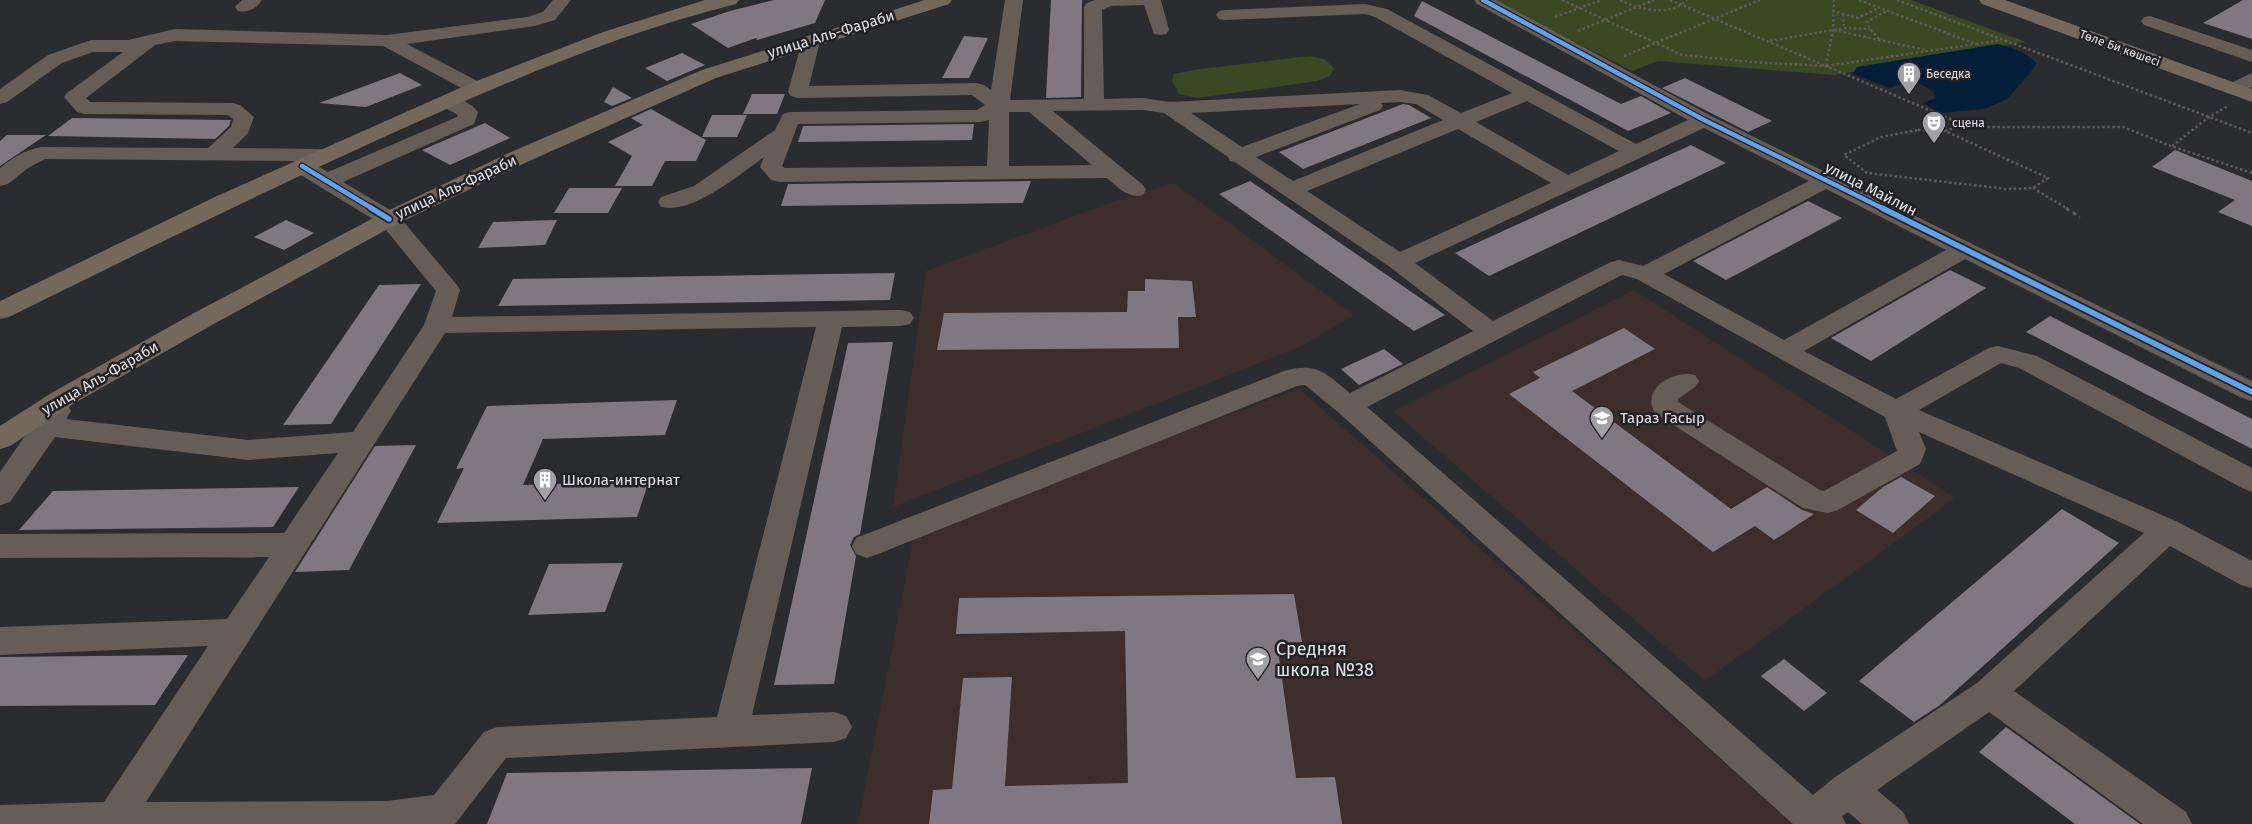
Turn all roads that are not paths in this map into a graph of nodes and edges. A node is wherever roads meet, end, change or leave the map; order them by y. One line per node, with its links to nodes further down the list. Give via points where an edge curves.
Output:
1 (562, 0): 15 (street, via 549,16 529,22)
2 (727, 0): 9 (main road)
3 (943, 0): 17 (main road, улица Аль-Фараби)
4 (1014, 0): 28 (street)
5 (1142, 0): 26 (street, via 1108,1 1093,7)
6 (1152, 0): 14 (street)
7 (1483, 0): 30 (street, улица Майлин)
8 (1988, 0): 23 (main road, Төле Би көшесі)
9 (694, 4): 20 (main road)
10 (1398, 4): 11 (street)
11 (1381, 12): 12 (street, via 1364,8); 21 (street)
12 (1225, 15)
13 (2150, 21): 18 (street)
14 (1160, 30)
15 (387, 40): 16 (street, via 175,35); 20 (street)
16 (149, 41): 24 (street, via 128,46 91,46 55,59); 36 (street, via 74,97 84,108 233,109 244,117 241,129)
17 (811, 41): 28 (street, via 798,92 977,89); 49 (main road, улица Аль-Фараби, via 710,74 519,157)
18 (2252, 56)
19 (2252, 79): 23 (street)
20 (476, 88): 25 (main road)
21 (1529, 93): 31 (street); 35 (street)
22 (1400, 96): 29 (street); 31 (street, via 1420,99); 38 (street)
23 (2239, 96)
24 (0, 98)
25 (447, 101): 32 (main road); 34 (street, via 468,112 467,120)
26 (1094, 104): 27 (street); 29 (street, via 1143,104)
27 (1033, 105): 28 (street); 40 (street)
28 (998, 106): 33 (street, via 981,116 790,118); 41 (street)
29 (1170, 108): 38 (street)
30 (1704, 120): 35 (street); 44 (street, улица Майлин)
31 (1460, 122): 45 (street); 47 (street)
32 (389, 127): 34 (street); 37 (main road)
33 (784, 133): 41 (street, via 771,168 779,175); 48 (street, via 702,191)
34 (419, 141): 43 (street)
35 (1636, 152): 45 (street)
36 (214, 154): 37 (street); 42 (street, via 41,153 20,163)
37 (326, 155): 39 (main road)
38 (1238, 156): 47 (street)
39 (302, 166): 43 (street); 53 (main road)
40 (1112, 171): 41 (street); 46 (street)
41 (998, 172)
42 (0, 179)
43 (326, 181): 49 (street)
44 (1826, 181): 50 (street, улица Майлин); 52 (street)
45 (1567, 184): 51 (street)
46 (1135, 190)
47 (1290, 190): 51 (street)
48 (669, 202)
49 (389, 219): 56 (street, via 448,290); 61 (main road, улица Аль-Фараби, via 203,318)
50 (1963, 250): 58 (street); 60 (street, улица Майлин)
51 (1398, 262): 57 (street)
52 (1646, 274): 57 (street, via 1619,267); 58 (street)
53 (0, 311)
54 (901, 318): 55 (street)
55 (831, 319): 56 (street); 78 (street)
56 (436, 325): 66 (street)
57 (1491, 332): 62 (street)
58 (1784, 351): 63 (street)
59 (1686, 381): 63 (street, via 1664,395 1665,406 1813,500 1828,502 1910,457 1912,450)
60 (2252, 392)
61 (63, 398): 64 (street); 65 (main road, улица Аль-Фараби)
62 (1348, 405): 72 (street, via 1311,376 1293,377); 82 (street)
63 (1896, 411): 67 (street, via 1998,354 2028,362); 69 (street)
64 (48, 427): 66 (street, via 248,450); 68 (street)
65 (0, 439)
66 (361, 441): 70 (street)
67 (2252, 481)
68 (0, 494)
69 (2168, 530): 73 (street); 76 (street)
70 (293, 545): 71 (street); 74 (street)
71 (0, 546)
72 (867, 546)
73 (2252, 576)
74 (236, 632): 75 (street); 80 (street)
75 (0, 641)
76 (1989, 693): 79 (street); 85 (street)
77 (834, 727): 78 (street)
78 (730, 732): 81 (street, via 497,743 444,811)
79 (1848, 789): 82 (street); 84 (street)
80 (114, 818): 81 (street); 83 (street)
81 (386, 821)
82 (1820, 821)
83 (0, 822)
84 (1890, 824)
85 (2173, 824)

